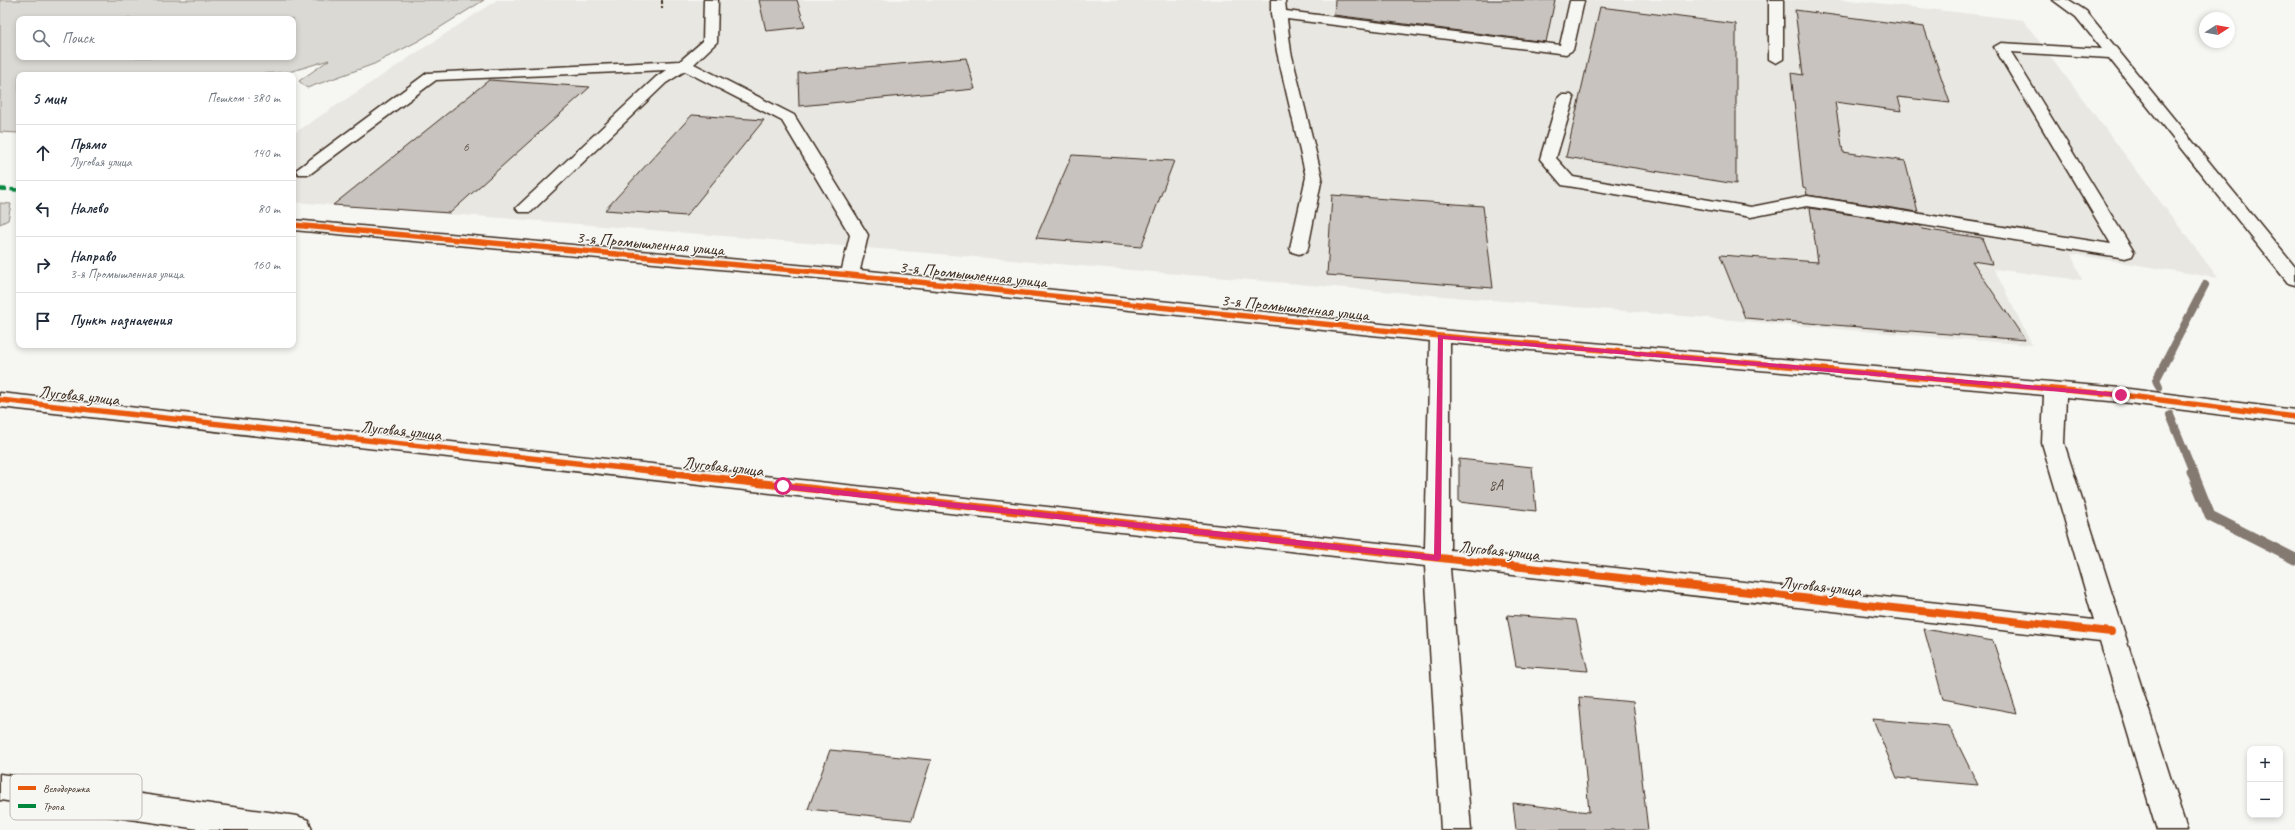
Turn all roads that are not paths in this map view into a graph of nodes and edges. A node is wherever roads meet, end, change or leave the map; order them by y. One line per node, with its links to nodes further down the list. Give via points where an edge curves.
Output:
1 (710, 0): 8 (street, via 710,42)
2 (1776, 0): 7 (street)
3 (2060, 0): 6 (street, via 2081,14)
4 (1577, 1): 5 (street, via 1566,50)
5 (1278, 7): 13 (street, via 1284,52 1314,177)
6 (2113, 54): 9 (street, via 2001,47 2125,252 1807,201 1751,212 1568,181 1548,159); 15 (street)
7 (1776, 59)
8 (684, 65): 10 (street, via 432,76); 11 (street, via 661,80); 14 (street, via 788,118 859,235)
9 (1566, 98)
10 (304, 170)
11 (524, 208)
12 (296, 225): 14 (street, 3-я Промышленная улица)
13 (1299, 248)
14 (850, 275): 16 (street, 3-я Промышленная улица)
15 (2295, 279)
16 (1440, 336): 17 (street, 3-я Промышленная улица); 20 (street)
17 (2055, 391): 19 (street, 3-я Промышленная улица, via 2121,395); 21 (street, via 2053,443)
18 (0, 400): 20 (street, Луговая улица)
19 (2295, 417)
20 (1438, 558): 21 (street, Луговая улица); 26 (street)
21 (2112, 632): 27 (street)
22 (0, 787): 23 (street)
23 (10, 788)
24 (142, 808): 25 (street)
25 (297, 830)
26 (1456, 830)
27 (2172, 830)

